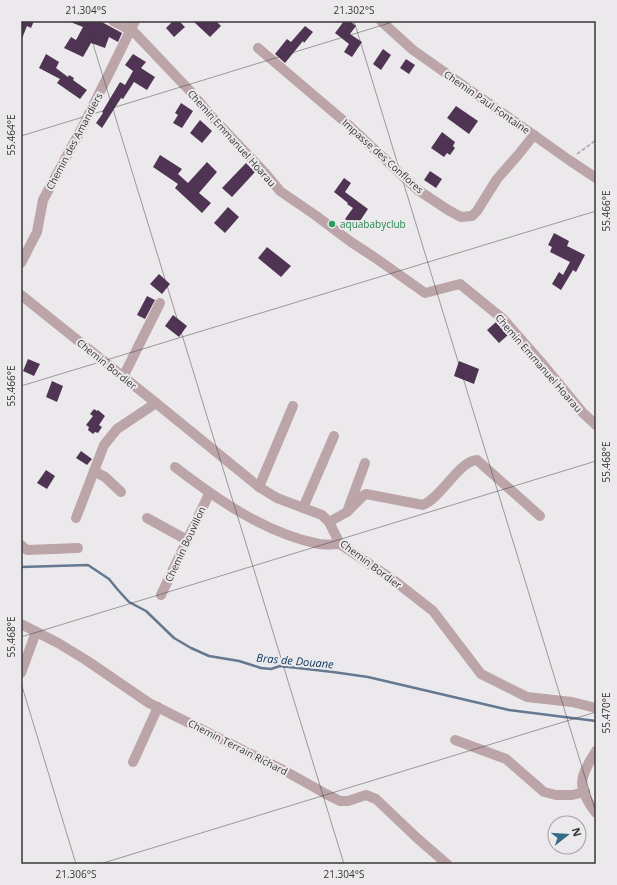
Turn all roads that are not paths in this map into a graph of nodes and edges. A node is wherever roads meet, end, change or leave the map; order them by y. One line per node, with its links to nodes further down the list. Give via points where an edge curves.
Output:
1 (113, 21): 3 (street, Chemin Emmanuel Hoarau)
2 (381, 21): 5 (street, Chemin Paul Fontaine, via 413,50)
3 (132, 26): 7 (street, Chemin des Amandiers, via 43,200 37,232); 13 (street, Chemin Emmanuel Hoarau, via 134,32 190,90 280,191 425,293 460,284 502,320)
4 (258, 48): 5 (street, Impasse des Conflores, via 345,122 418,190 461,217 472,216 477,211 497,179)
5 (534, 135): 6 (street, Chemin Paul Fontaine)
6 (596, 178)
7 (21, 263)
8 (21, 295): 10 (street, Chemin Bordier)
9 (160, 303): 10 (street)
10 (124, 377): 11 (street, Chemin Bordier)
11 (156, 403): 17 (street, via 114,431 104,445); 18 (street, Chemin Bordier)
12 (293, 406): 18 (street)
13 (596, 425)
14 (334, 436): 21 (street)
15 (365, 463): 22 (street)
16 (175, 467): 20 (street, Chemin Bouvillon)
17 (94, 471): 19 (street, via 106,476); 24 (street)
18 (259, 487): 21 (street, Chemin Bordier, via 277,498)
19 (121, 492)
20 (209, 494): 27 (street, Chemin Bouvillon); 28 (street, Chemin Bouvillon, via 267,528 320,544)
21 (303, 508): 26 (street, Chemin Bordier, via 322,514)
22 (347, 512): 23 (street, via 366,494 423,505 434,499 471,460 477,460); 26 (street)
23 (540, 516)
24 (76, 518)
25 (147, 518): 27 (street)
26 (329, 522): 28 (street, Chemin Bordier)
27 (187, 540): 31 (street, Chemin Bouvillon)
28 (340, 544): 36 (street, Chemin Bordier, via 433,611 481,674 527,697 572,702)
29 (21, 545): 30 (street, via 27,550)
30 (78, 548)
31 (161, 595)
32 (21, 624): 33 (street, Chemin Terrain Richard)
33 (36, 632): 34 (street); 35 (street, Chemin Terrain Richard, via 86,660 148,703)
34 (21, 673)
35 (158, 707): 39 (street); 42 (street, Chemin Terrain Richard, via 340,801 348,802 366,795 376,799)
36 (596, 708)
37 (455, 740): 40 (street, via 506,759 544,792 556,795)
38 (596, 751): 40 (street, via 585,769 581,782)
39 (133, 762)
40 (585, 792): 41 (street)
41 (596, 813)
42 (447, 864)

